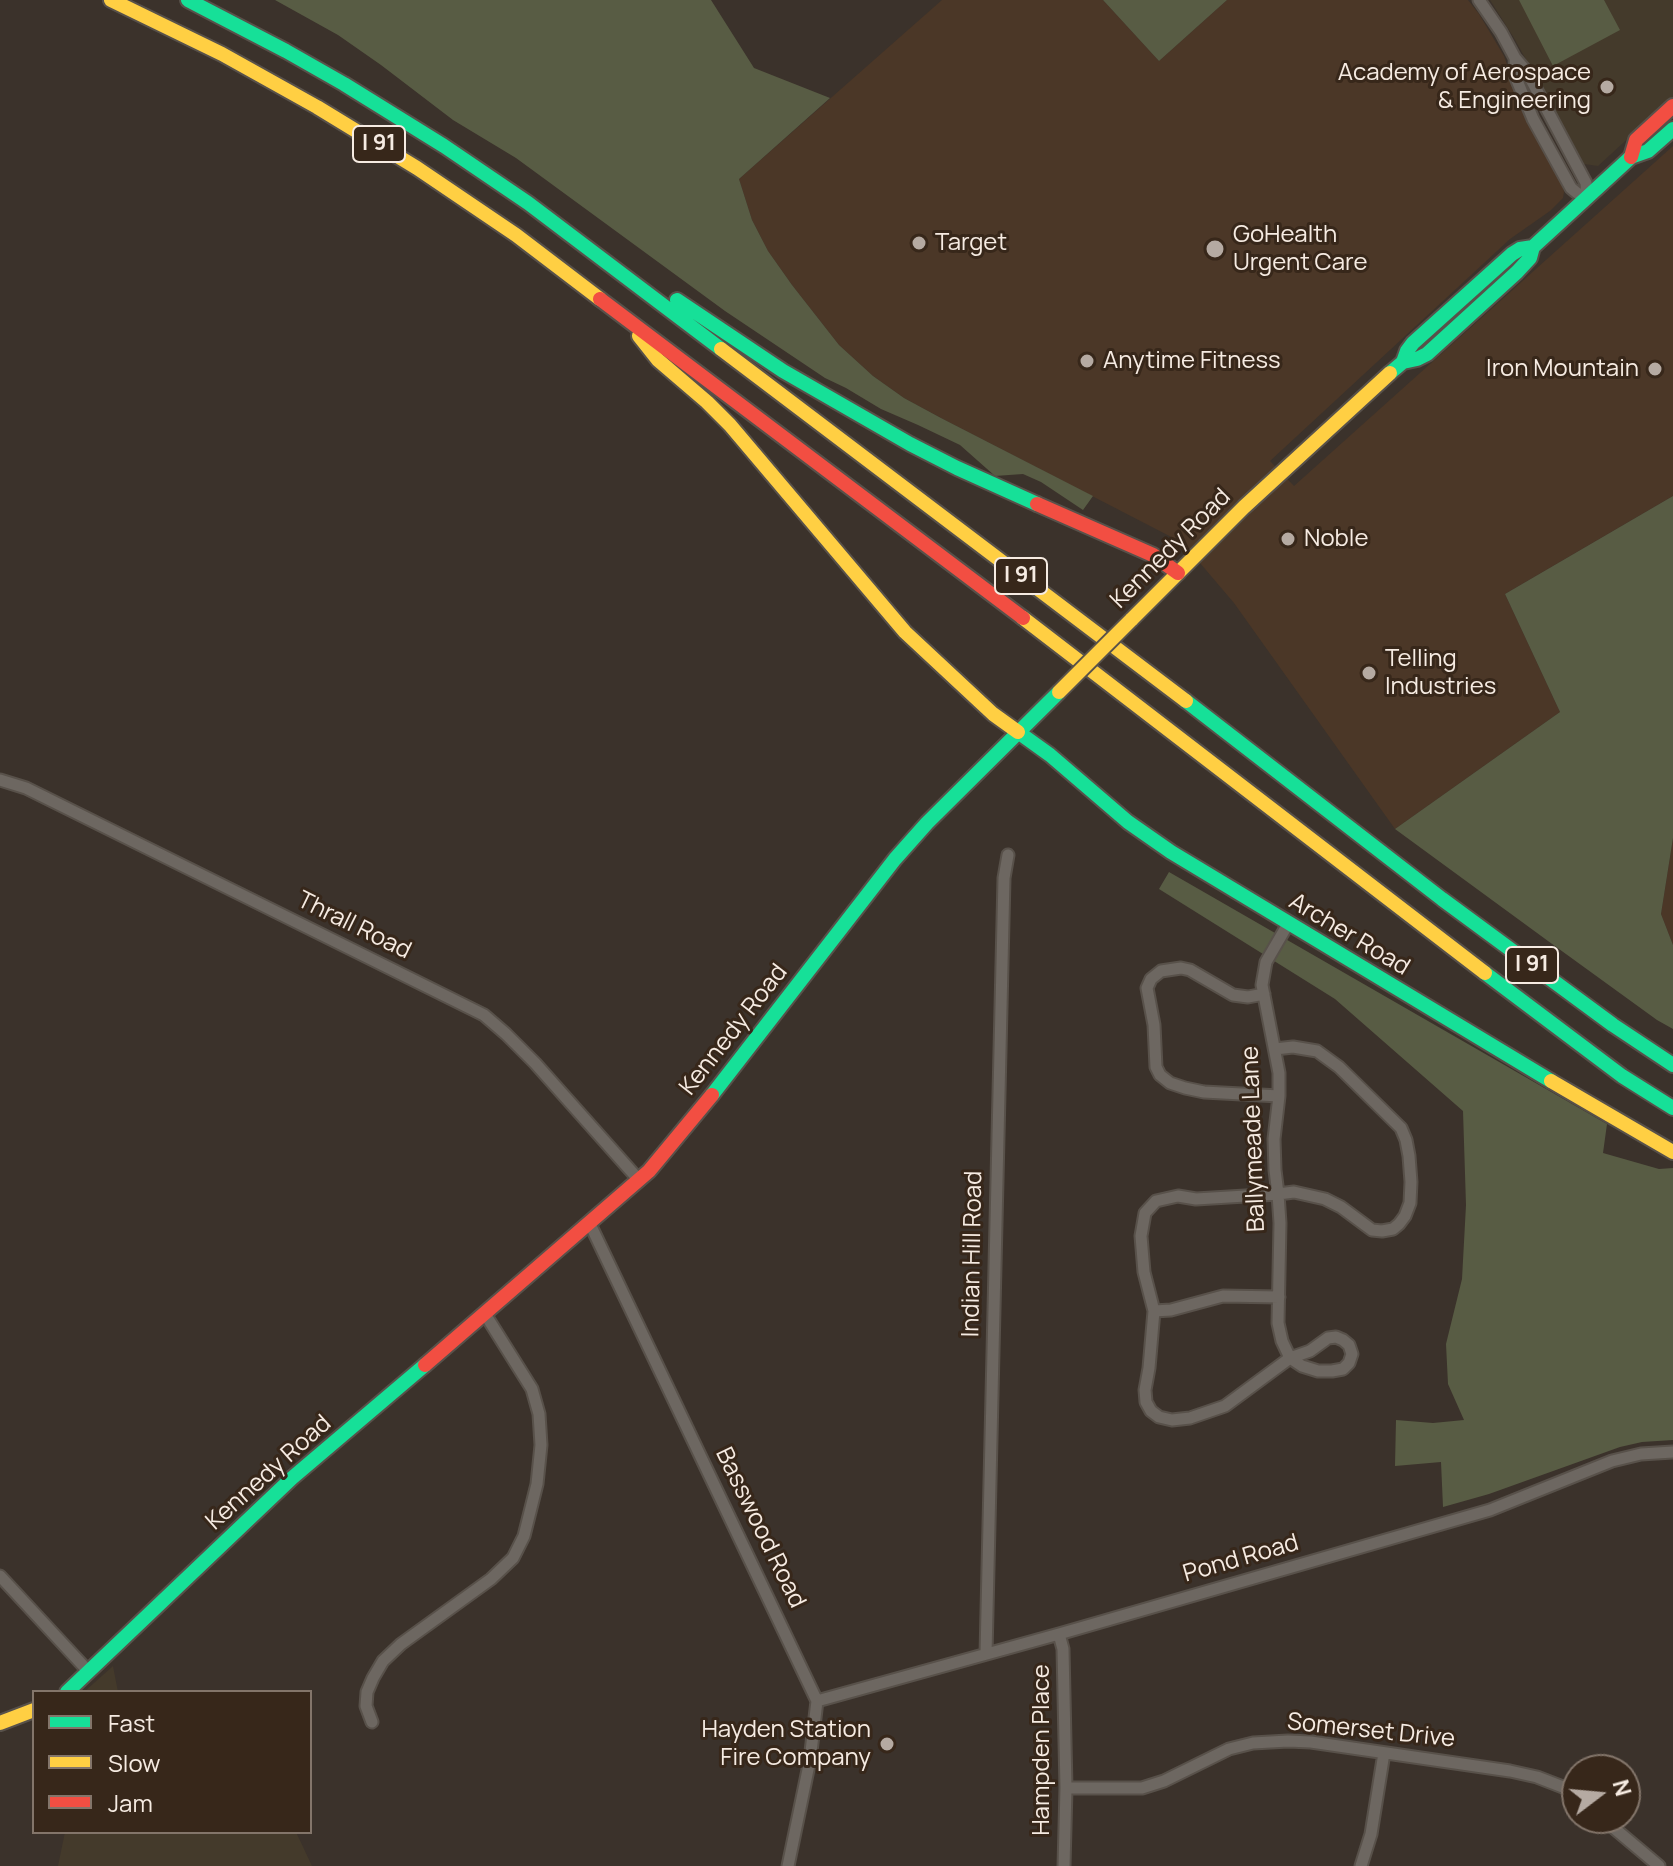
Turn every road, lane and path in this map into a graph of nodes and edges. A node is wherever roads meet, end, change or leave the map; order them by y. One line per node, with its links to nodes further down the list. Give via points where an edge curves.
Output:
1 (111, 0): 9 (main road, I 91, via 255,72 396,154)
2 (188, 0): 8 (main road, I 91, via 421,131)
3 (1479, 0): 7 (street, via 1515,58 1516,78 1533,119 1571,188)
4 (1673, 106): 6 (main road, Kennedy Road, via 1636,140)
5 (1673, 129): 6 (main road, Kennedy Road, via 1648,151)
6 (1631, 157): 7 (main road, Kennedy Road)
7 (1587, 197): 10 (main road, Kennedy Road, via 1533,247 1512,254 1413,343 1403,362)
8 (648, 293): 10 (main road, via 683,303 783,371 933,456 1153,555); 17 (main road, I 91, via 1442,899)
9 (628, 319): 11 (main road, Archer Road, via 655,357 737,434 905,632); 19 (main road, I 91, via 1569,1038)
10 (1178, 573): 11 (main road, Kennedy Road, bridge)
11 (1018, 732): 14 (main road, Archer Road, via 1149,838); 21 (main road, Kennedy Road, via 895,859 692,1121)
12 (0, 780): 21 (street, Thrall Road, via 26,788 484,1015 535,1063)
13 (1008, 855): 31 (street, Indian Hill Road)
14 (1288, 924): 15 (street, Ballymeade Lane, via 1266,962); 20 (main road, Archer Road)
15 (1264, 994): 16 (street, Ballymeade Lane); 18 (street, via 1233,995 1190,970 1161,971 1147,988 1156,1067 1170,1083 1185,1088)
16 (1275, 1049): 18 (street, Ballymeade Lane); 22 (street, via 1317,1051 1339,1067 1401,1128 1411,1182 1405,1216 1393,1229 1382,1231 1372,1230 1325,1199)
17 (1673, 1065)
18 (1279, 1096): 22 (street, Ballymeade Lane, via 1274,1139)
19 (1673, 1108)
20 (1673, 1152)
21 (639, 1180): 23 (main road, Kennedy Road)
22 (1278, 1194): 24 (street, Ballymeade Lane); 25 (street, via 1156,1201 1145,1213 1141,1236)
23 (590, 1224): 26 (main road, Kennedy Road); 34 (street, Basswood Road)
24 (1279, 1297): 25 (street, via 1223,1296); 27 (street, Ballymeade Lane, via 1278,1323)
25 (1154, 1311): 27 (street, via 1145,1390 1146,1402 1159,1417 1190,1418 1225,1406)
26 (485, 1314): 32 (main road, Kennedy Road, via 292,1478); 36 (street, via 532,1389 539,1414 537,1484 524,1536 513,1558 491,1579 383,1661 367,1692)
27 (1290, 1358): 27 (street, via 1318,1371 1332,1371 1343,1369 1352,1354 1336,1337)
28 (1673, 1452): 30 (street, Pond Road, via 1612,1461 1490,1510)
29 (0, 1576): 32 (street)
30 (1059, 1634): 31 (street, Pond Road); 40 (street, Hampden Place)
31 (986, 1654): 34 (street, Pond Road)
32 (89, 1672): 33 (main road, Kennedy Road)
33 (69, 1690)
34 (817, 1701): 42 (street)
35 (32, 1711): 37 (main road)
36 (372, 1722)
37 (0, 1723)
38 (1384, 1753): 39 (street, Somerset Drive, via 1472,1764); 40 (street, Somerset Drive, via 1311,1742 1253,1743 1142,1788); 44 (street)
39 (1561, 1786)
40 (1066, 1788): 43 (street, Hampden Place)
41 (1621, 1834): 45 (street)
42 (788, 1866)
43 (1064, 1866)
44 (1361, 1866)
45 (1659, 1866)

